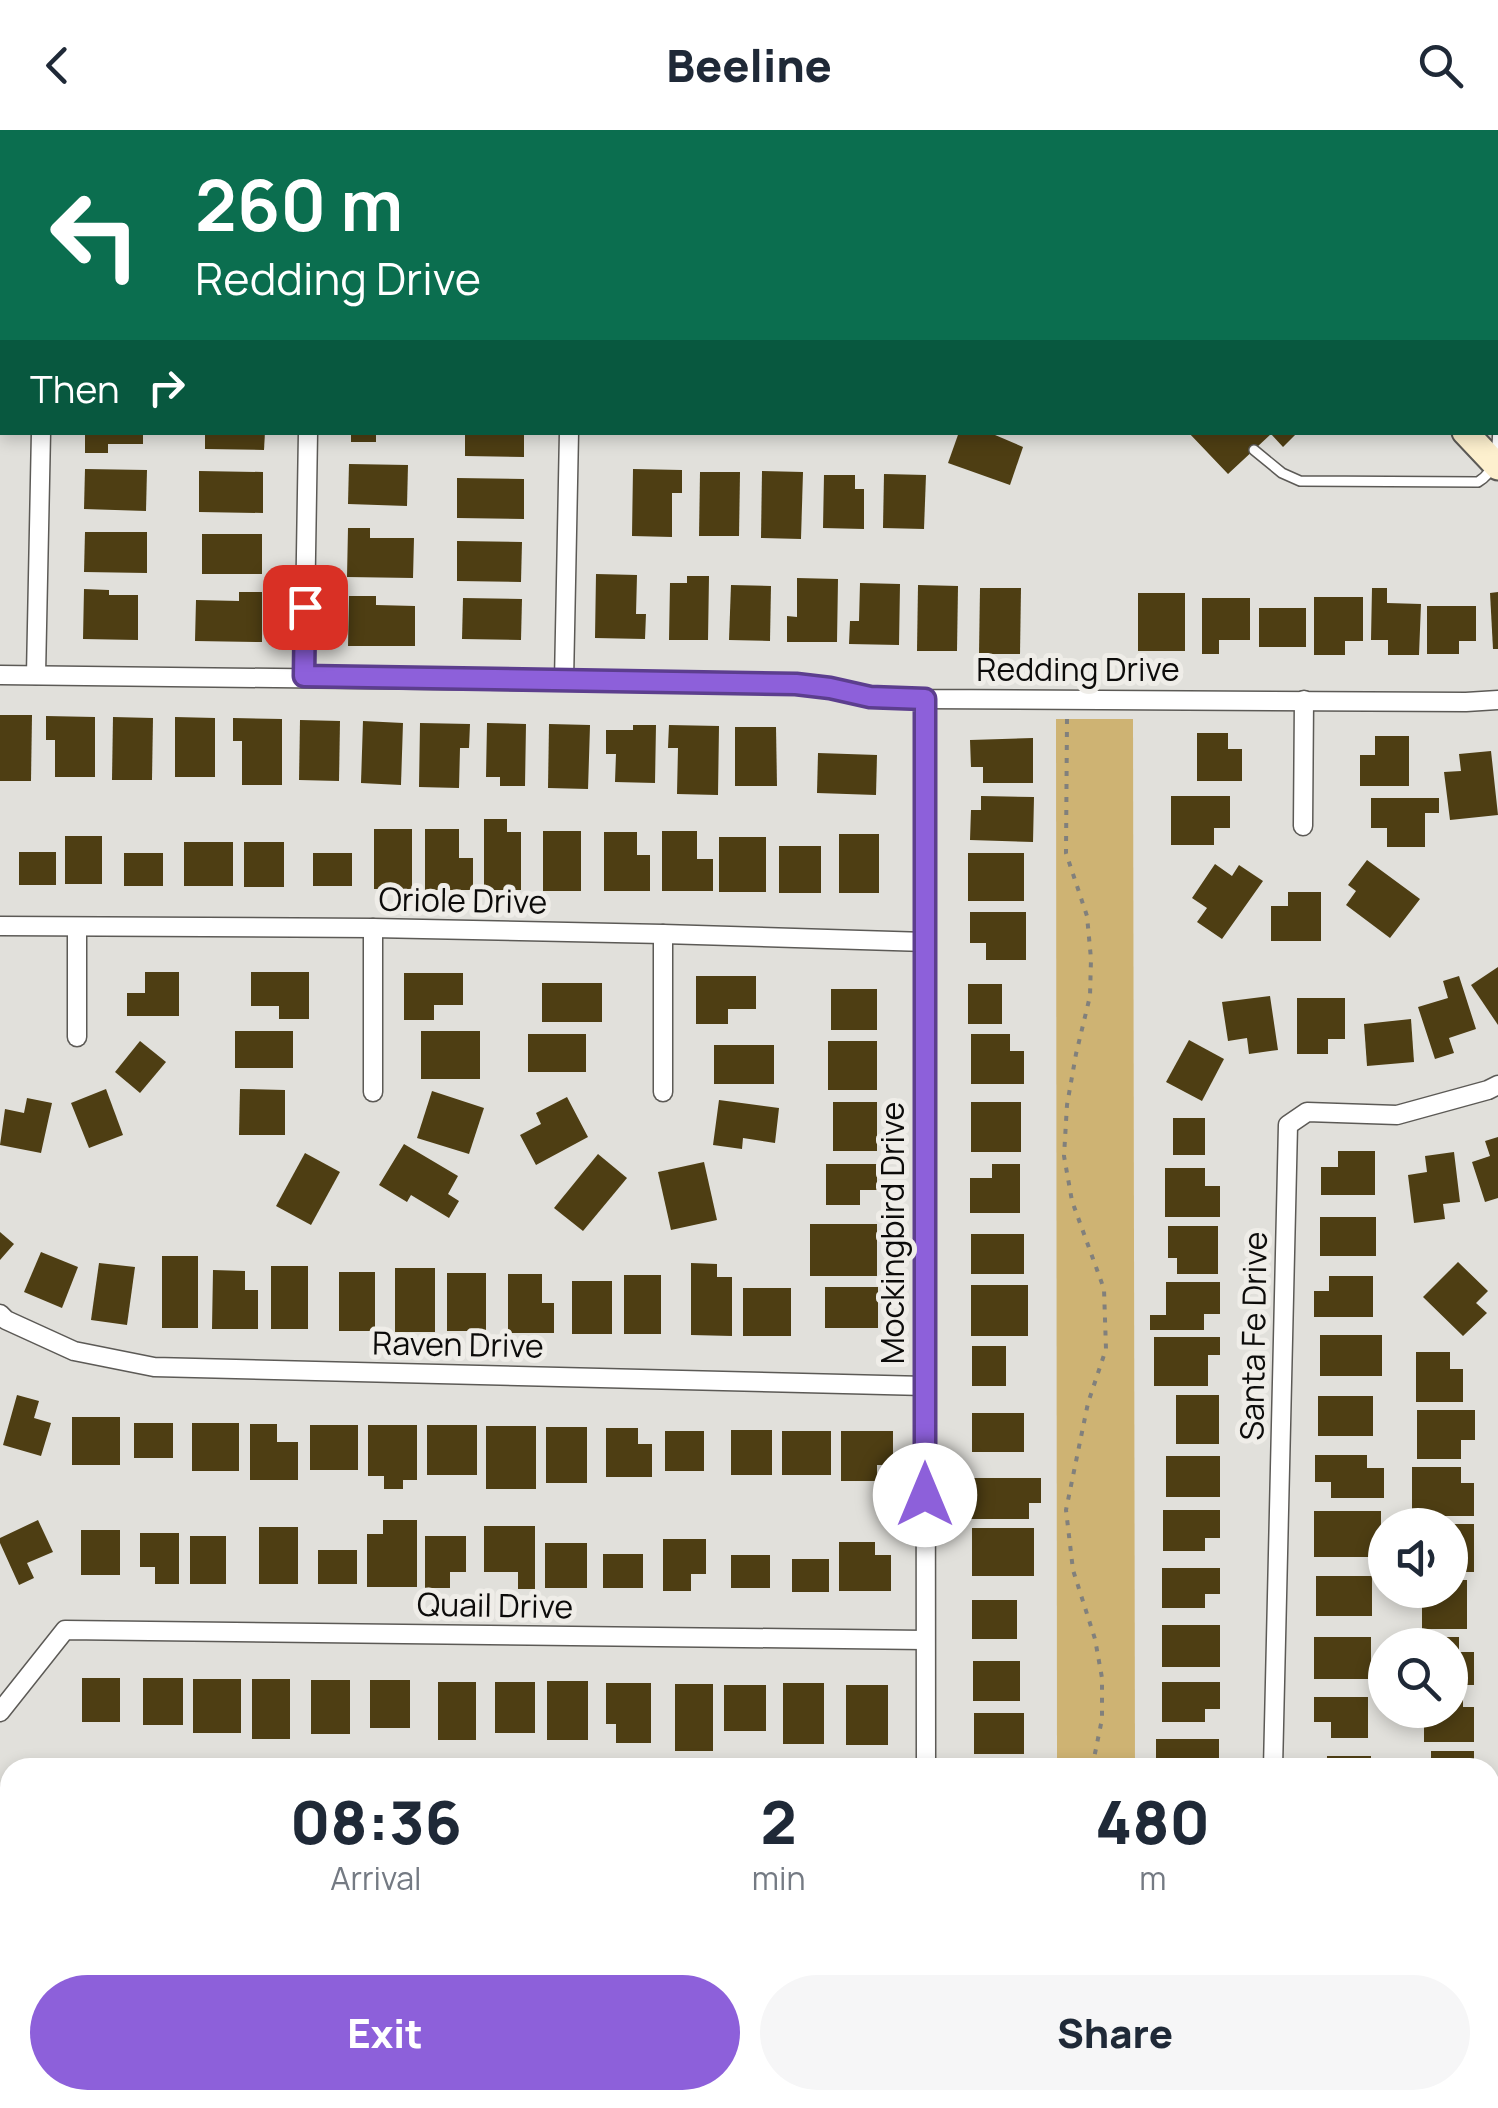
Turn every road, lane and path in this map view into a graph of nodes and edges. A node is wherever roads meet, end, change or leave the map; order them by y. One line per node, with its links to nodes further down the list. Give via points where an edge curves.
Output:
1 (41, 435): 9 (street)
2 (308, 435): 10 (street)
3 (569, 435): 11 (street)
4 (1468, 435): 7 (main road)
5 (1498, 435): 7 (lane)
6 (1254, 450): 7 (lane, via 1282,473 1308,482 1478,482)
7 (1497, 466)
8 (0, 674): 9 (street, Redding Drive)
9 (36, 675): 10 (street, Redding Drive)
10 (304, 676): 11 (street, Redding Drive)
11 (564, 681): 12 (street, Redding Drive, via 796,684)
12 (925, 699): 13 (street, Redding Drive); 21 (street, Mockingbird Drive)
13 (1067, 699): 14 (street, Redding Drive); 31 (path, via 1066,852 1087,916 1091,959 1064,1156 1072,1201 1104,1289 1106,1349 1066,1510 1073,1570 1102,1678)
14 (1304, 700): 15 (street, Redding Drive); 16 (street)
15 (1498, 700)
16 (1303, 826)
17 (0, 926): 18 (street, Oriole Drive)
18 (78, 928): 19 (street, Oriole Drive); 22 (street)
19 (373, 928): 20 (street, Oriole Drive); 24 (street)
20 (663, 934): 21 (street, Oriole Drive); 25 (street)
21 (926, 942): 27 (street, Mockingbird Drive)
22 (77, 1037)
23 (1498, 1084): 32 (street, Santa Fe Drive, via 1397,1114 1307,1112 1288,1125)
24 (373, 1092)
25 (663, 1092)
26 (0, 1314): 27 (street, Raven Drive, via 74,1350 154,1367)
27 (925, 1386): 28 (street, Mockingbird Drive)
28 (925, 1640): 29 (street, Quail Drive, via 65,1630); 30 (street, Mockingbird Drive)
29 (0, 1712)
30 (926, 1758)
31 (1094, 1758)
32 (1273, 1758)

